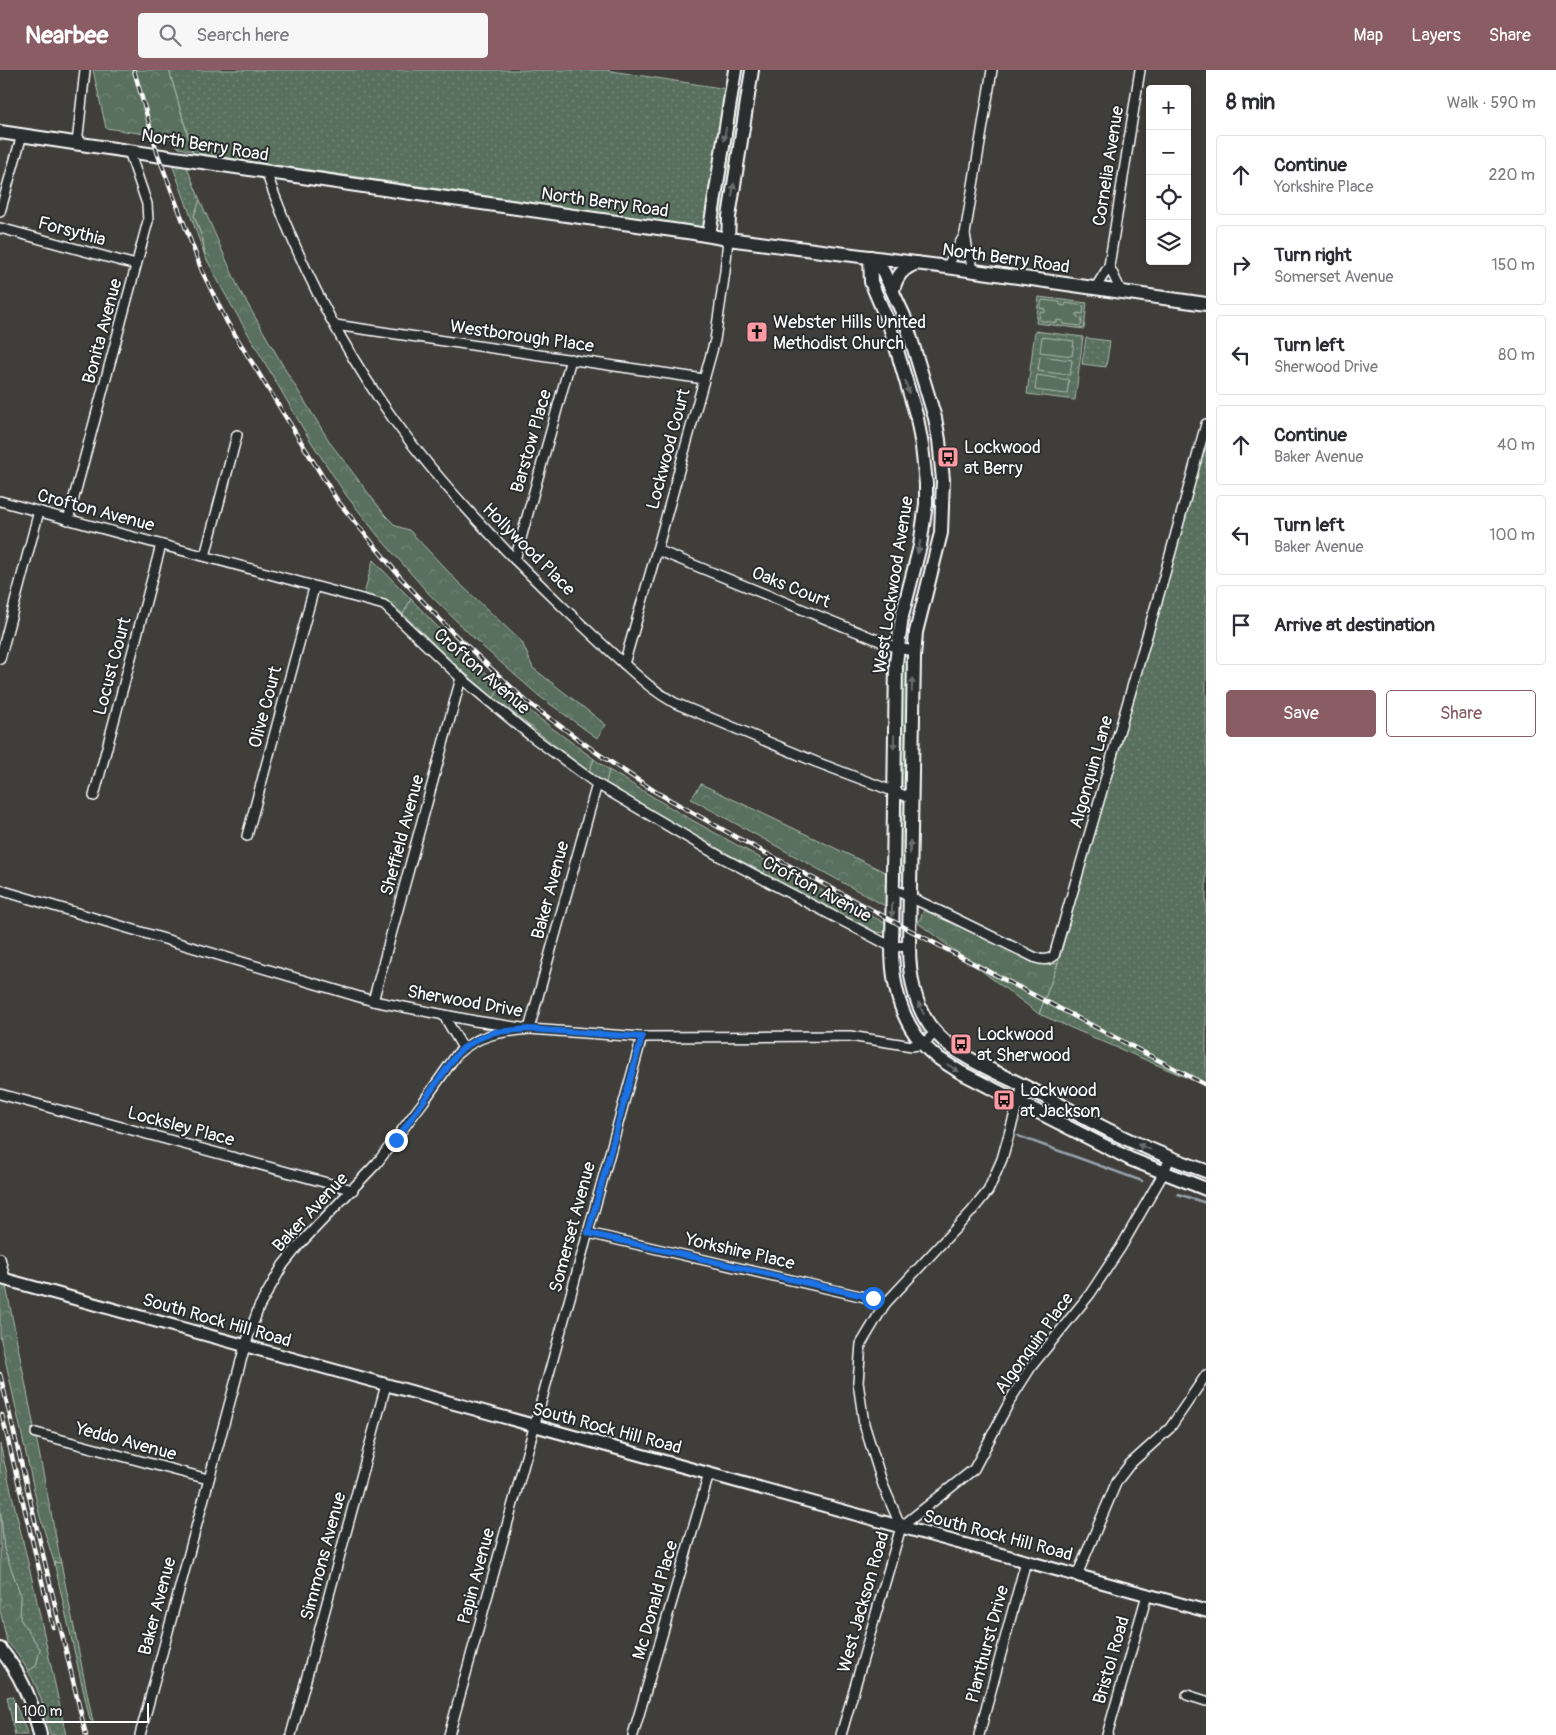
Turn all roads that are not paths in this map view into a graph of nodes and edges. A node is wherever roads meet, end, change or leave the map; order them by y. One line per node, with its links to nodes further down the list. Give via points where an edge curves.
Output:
1 (85, 70): 10 (street)
2 (735, 70): 6 (main road)
3 (752, 70): 7 (main road)
4 (992, 70): 15 (street)
5 (1140, 70): 21 (street, Cornelia Avenue)
6 (732, 86): 7 (main road); 16 (main road, one-way to 16)
7 (749, 88): 17 (main road, one-way to 7)
8 (0, 132): 9 (main road, North Berry Road)
9 (22, 135): 10 (main road, North Berry Road); 13 (street)
10 (77, 144): 11 (main road, North Berry Road)
11 (129, 151): 12 (main road, North Berry Road); 20 (street, Bonita Avenue, via 148,212)
12 (266, 172): 16 (main road, North Berry Road); 28 (street, Hollywood Place, via 283,221)
13 (0, 212)
14 (0, 228): 20 (street, Forsythia)
15 (965, 234): 22 (street); 23 (street)
16 (710, 235): 17 (main road, North Berry Road)
17 (728, 239): 18 (main road, North Berry Road); 32 (street, Lockwood Court, via 717,327)
18 (870, 257): 19 (main road, North Berry Road); 25 (main road, West Lockwood Avenue, via 884,271); 31 (main road, West Lockwood Avenue, via 871,282 890,327)
19 (917, 263): 22 (main road, North Berry Road); 25 (main road, via 901,272)
20 (136, 265): 39 (street, Bonita Avenue)
21 (1108, 266): 24 (street, Cornelia Avenue); 26 (street)
22 (947, 267): 23 (main road, North Berry Road)
23 (974, 271): 24 (main road, North Berry Road)
24 (1096, 288): 26 (main road, North Berry Road)
25 (893, 290): 29 (main road, West Lockwood Avenue)
26 (1121, 291): 27 (main road, North Berry Road)
27 (1206, 304)
28 (334, 325): 30 (street, Westborough Place); 43 (street, Hollywood Place, via 399,426 425,460)
29 (917, 358): 31 (main road); 35 (main road, West Lockwood Avenue)
30 (571, 359): 32 (street, Westborough Place); 43 (street, Barstow Place)
31 (900, 362): 36 (main road, West Lockwood Avenue, one-way to 36)
32 (704, 379): 41 (street, Lockwood Court)
33 (1206, 424): 57 (street, Algonquin Lane, via 1054,956 1045,960 1036,958)
34 (237, 435): 42 (street)
35 (940, 443): 36 (main road); 46 (main road, West Lockwood Avenue, via 943,480 941,532)
36 (922, 446): 45 (main road, West Lockwood Avenue, one-way to 45, via 926,484 924,521)
37 (0, 501): 38 (street, Crofton Avenue)
38 (39, 511): 39 (street, Crofton Avenue); 47 (street)
39 (68, 520): 40 (street, Crofton Avenue)
40 (161, 545): 42 (street, Crofton Avenue); 52 (street, Locust Court)
41 (657, 550): 45 (street, Oaks Court); 48 (street, Lockwood Court)
42 (205, 556): 44 (street, Crofton Avenue)
43 (515, 560): 48 (street, Hollywood Place)
44 (314, 588): 49 (street, Crofton Avenue, via 384,605); 54 (street, Olive Court)
45 (897, 648): 46 (street, Oaks Court); 51 (main road, West Lockwood Avenue, one-way to 51)
46 (914, 651): 53 (main road, West Lockwood Avenue, one-way to 46)
47 (0, 660)
48 (624, 664): 51 (street, Hollywood Place, via 649,687 675,703)
49 (461, 678): 50 (street, Crofton Avenue); 60 (street, Sheffield Avenue)
50 (596, 784): 58 (street, Crofton Avenue, via 722,857); 62 (street, Baker Avenue)
51 (893, 791): 53 (street, Hollywood Place); 55 (main road, West Lockwood Avenue)
52 (94, 796)
53 (911, 798): 57 (main road, West Lockwood Avenue, one-way to 53)
54 (247, 836)
55 (892, 889): 57 (street, Algonquin Lane); 58 (main road, West Lockwood Avenue, one-way to 58)
56 (0, 890): 60 (street, Sherwood Drive)
57 (910, 896): 59 (main road, West Lockwood Avenue)
58 (892, 946): 59 (street, Crofton Avenue); 65 (main road, West Lockwood Avenue, via 894,986 899,1004)
59 (909, 946): 63 (main road, West Lockwood Avenue, one-way to 59, via 915,996 909,968)
60 (373, 1001): 61 (street, Sherwood Drive)
61 (444, 1016): 62 (street, Sherwood Drive); 66 (street)
62 (529, 1029): 64 (street, Sherwood Drive); 66 (street, Baker Avenue, via 495,1032)
63 (936, 1032): 65 (street); 67 (main road, West Lockwood Avenue, via 966,1056)
64 (642, 1037): 65 (street, Sherwood Drive, via 850,1036 902,1045); 75 (street, Somerset Avenue)
65 (923, 1044): 69 (main road, West Lockwood Avenue, one-way to 69, via 960,1072)
66 (463, 1048): 74 (street, Baker Avenue, via 396,1140)
67 (1023, 1085): 69 (street, West Jackson Road); 70 (main road, West Lockwood Avenue, one-way to 67, via 1136,1144)
68 (0, 1094): 74 (street, Locksley Place)
69 (1018, 1102): 72 (main road, West Lockwood Avenue); 78 (street, West Jackson Road, via 1002,1159 988,1191)
70 (1170, 1158): 71 (main road, West Lockwood Avenue); 72 (street, Algonquin Place)
71 (1206, 1171)
72 (1163, 1174): 73 (main road, West Lockwood Avenue); 86 (street, Algonquin Place, via 1090,1294 1012,1396 974,1469)
73 (1206, 1189)
74 (353, 1190): 79 (street, Baker Avenue, via 283,1264 259,1308)
75 (588, 1233): 78 (street, Yorkshire Place, via 873,1298); 82 (street, Somerset Avenue)
76 (0, 1258): 77 (street)
77 (2, 1278): 79 (street, South Rock Hill Road)
78 (885, 1304): 86 (street, West Jackson Road, via 861,1344 858,1382 864,1424 882,1485)
79 (245, 1346): 81 (street, South Rock Hill Road); 85 (street, Baker Avenue)
80 (1206, 1375): 88 (street, via 1170,1428 1130,1464 1117,1481)
81 (386, 1385): 82 (street, South Rock Hill Road); 96 (street, Simmons Avenue)
82 (534, 1426): 84 (street, South Rock Hill Road); 97 (street, Papin Avenue)
83 (36, 1433): 85 (street, Yeddo Avenue)
84 (708, 1474): 86 (street, South Rock Hill Road); 98 (street, Mc Donald Place)
85 (208, 1480): 95 (street, Baker Avenue)
86 (901, 1527): 87 (street, South Rock Hill Road); 99 (street, West Jackson Road)
87 (1026, 1562): 88 (street, South Rock Hill Road); 100 (street, Planthurst Drive)
88 (1077, 1575): 89 (street, South Rock Hill Road)
89 (1147, 1595): 90 (street, South Rock Hill Road); 101 (street, Bristol Road)
90 (1206, 1611)
91 (0, 1649): 94 (main road, via 24,1684)
92 (1187, 1696): 93 (street)
93 (1206, 1701)
94 (40, 1735)
95 (140, 1735)
96 (291, 1735)
97 (449, 1735)
98 (633, 1735)
99 (841, 1735)
100 (979, 1735)
101 (1107, 1735)

